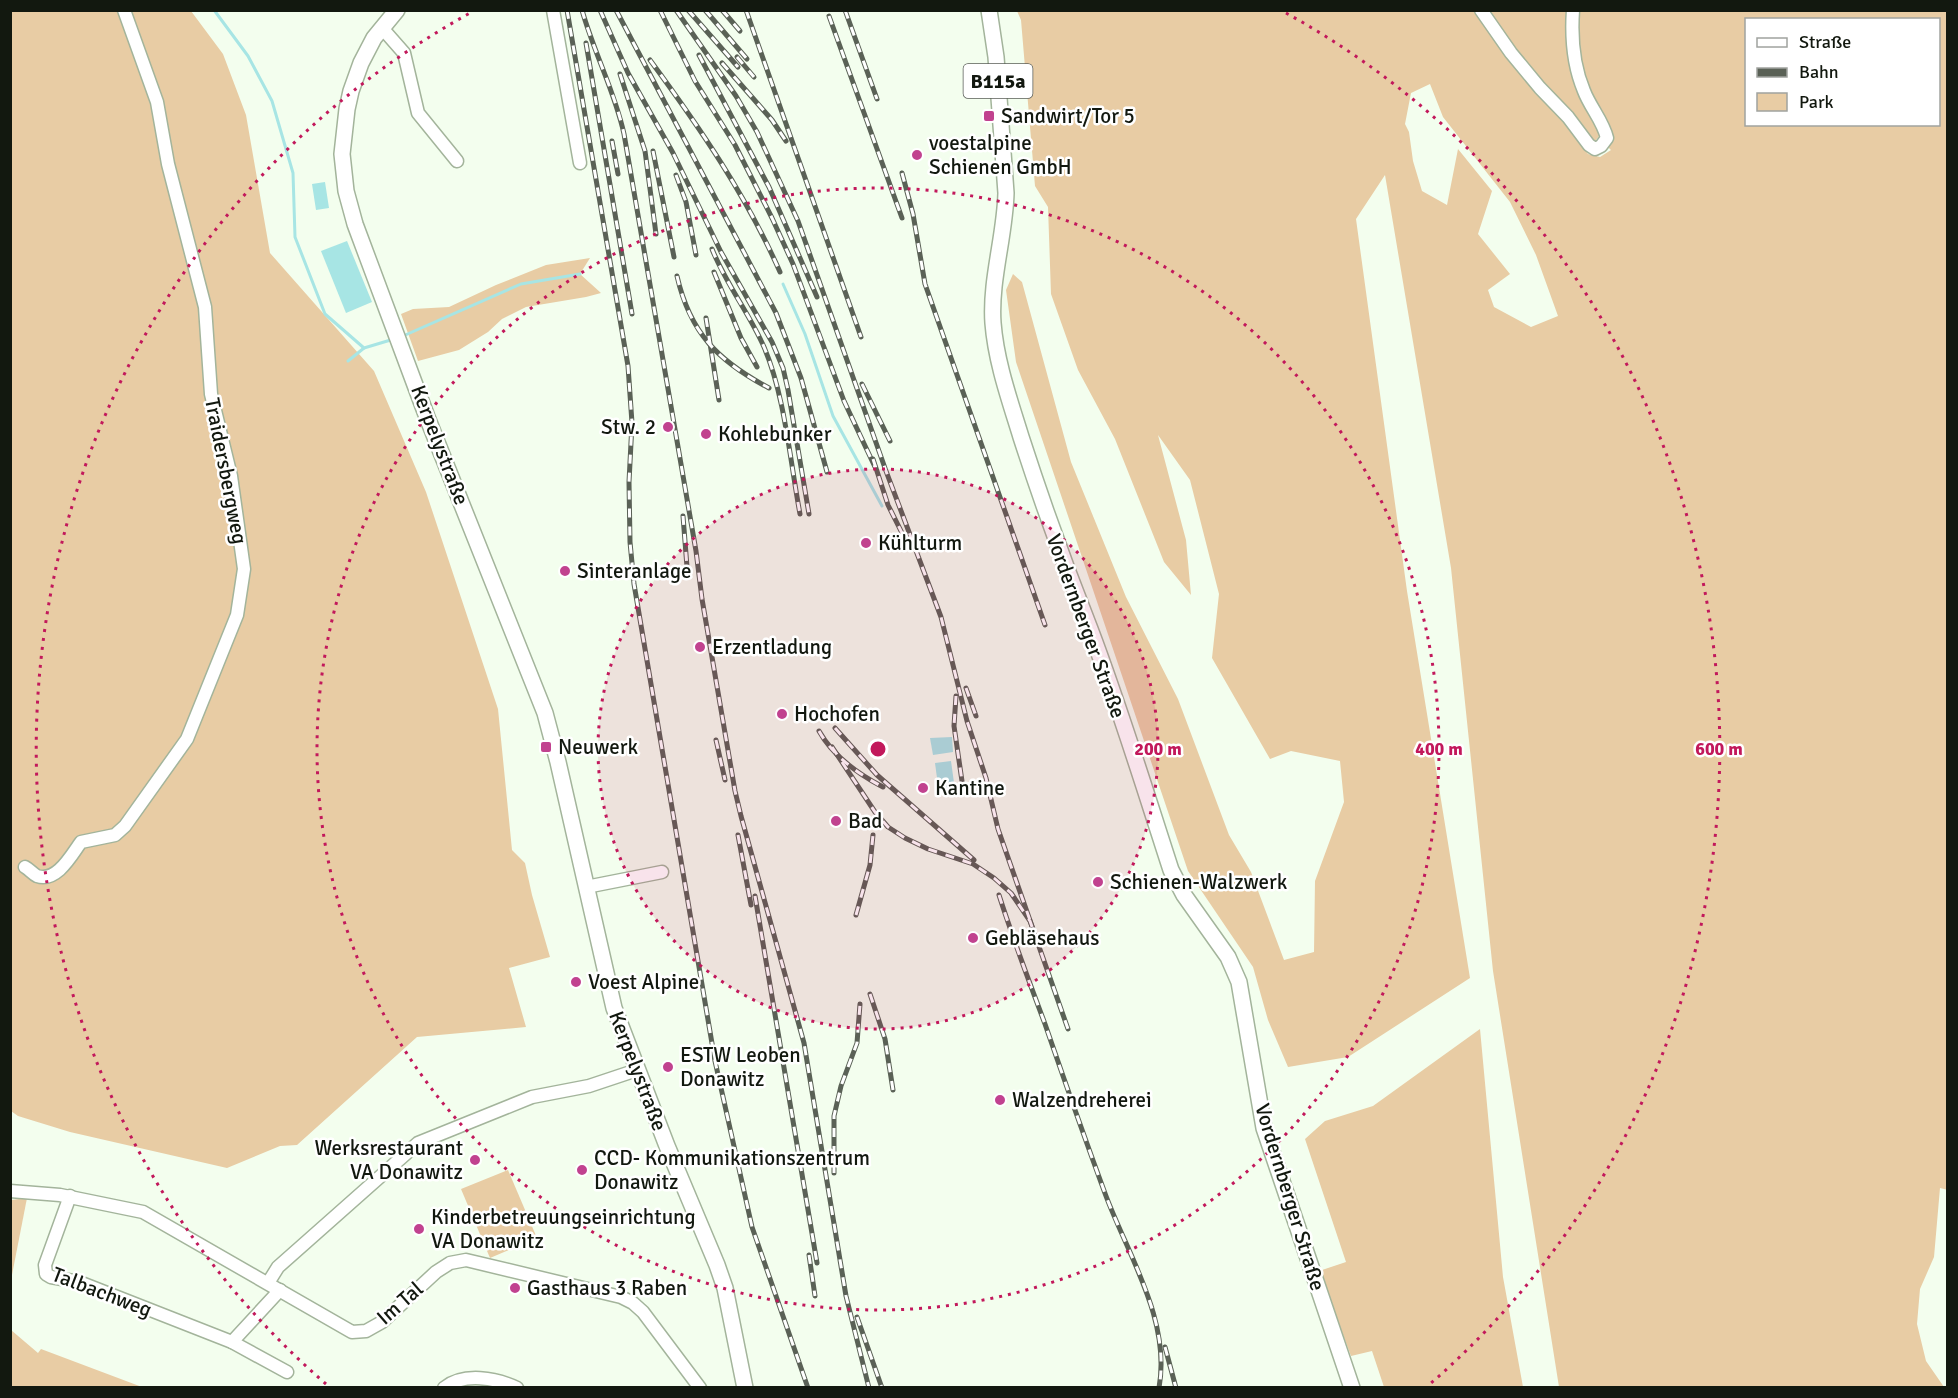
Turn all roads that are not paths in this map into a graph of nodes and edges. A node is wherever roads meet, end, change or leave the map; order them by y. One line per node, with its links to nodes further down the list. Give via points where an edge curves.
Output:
1 (124, 10): 10 (street, Traidersbergweg, via 157,102 168,164 205,307 211,394 231,476 244,569 237,615 208,689 187,739 156,785 115,835 81,842 51,876 38,876)
2 (397, 10): 7 (main road, Kerpelystraße)
3 (553, 10): 9 (street)
4 (989, 10): 24 (main road, Vordernberger Straße / B115a, via 1006,192 993,307 999,358 1048,522 1104,668 1171,870 1228,957 1239,982 1264,1128)
5 (1481, 10): 6 (street, via 1525,70 1595,149 1606,138 1605,130 1578,74 1572,45)
6 (1573, 10)
7 (382, 28): 8 (street, via 404,53 418,113); 12 (main road, Kerpelystraße, via 361,63 347,109 342,154 346,191 427,417 545,713)
8 (457, 162)
9 (580, 163)
10 (25, 867)
11 (662, 872): 12 (street)
12 (586, 886): 13 (main road, Kerpelystraße, via 614,1008)
13 (637, 1070): 16 (street, via 589,1086 532,1097 418,1143 278,1267); 23 (main road, Kerpelystraße, via 717,1265)
14 (10, 1191): 15 (street, Im Tal)
15 (70, 1196): 16 (street, Im Tal, via 143,1212); 18 (street, Talbachweg, via 45,1265 46,1274 79,1282)
16 (268, 1283): 17 (street, Im Tal)
17 (280, 1290): 18 (street); 22 (street, Im Tal, via 352,1332 366,1331 382,1322 436,1272 450,1263 466,1260 633,1303)
18 (232, 1342): 19 (street, Talbachweg)
19 (287, 1371)
20 (444, 1388): 21 (street, via 453,1381 487,1378)
21 (517, 1388)
22 (700, 1388)
23 (745, 1388)
24 (1352, 1388)

